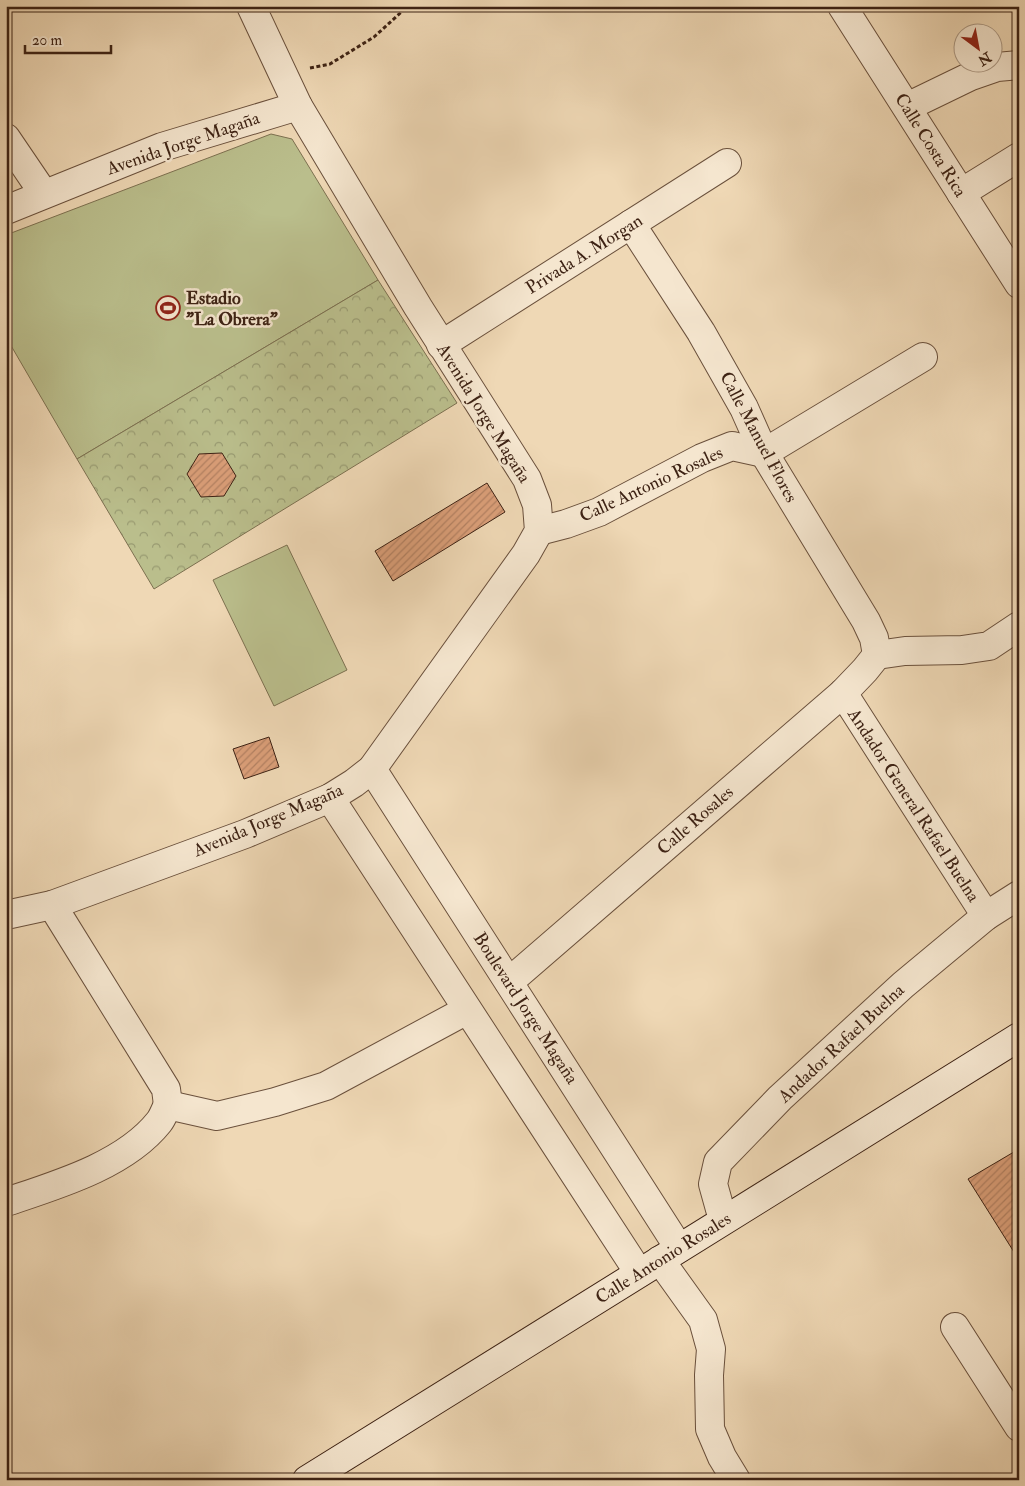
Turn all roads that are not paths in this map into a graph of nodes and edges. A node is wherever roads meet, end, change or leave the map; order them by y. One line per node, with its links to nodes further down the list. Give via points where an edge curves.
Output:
1 (252, 6): 4 (street)
2 (842, 6): 5 (street, Calle Costa Rica)
3 (1019, 65): 5 (street, via 997,67 971,76)
4 (298, 106): 10 (street, Avenida Jorge Magaña, via 162,147); 14 (street, Avenida Jorge Magaña)
5 (907, 107): 9 (street, Calle Costa Rica)
6 (6, 138): 10 (street)
7 (1019, 157): 9 (street)
8 (727, 163): 12 (street, Privada A. Morgan)
9 (961, 193): 13 (street, Calle Costa Rica)
10 (44, 194): 11 (street, Avenida Jorge Magaña)
11 (6, 210)
12 (631, 224): 14 (street, Privada A. Morgan); 16 (street, Calle Manuel Flores, via 705,340 744,408)
13 (1019, 284)
14 (441, 345): 17 (street, Avenida Jorge Magaña, via 527,480 537,504)
15 (923, 357): 16 (street)
16 (764, 453): 17 (street, Calle Antonio Rosales, via 732,446 702,458 599,512); 19 (street, Calle Manuel Flores, via 866,621)
17 (539, 531): 21 (street, Avenida Jorge Magaña, via 526,554)
18 (1019, 626): 19 (street, via 989,646)
19 (877, 655): 20 (street, Calle Rosales)
20 (842, 693): 26 (street, Andador General Rafael Buelna); 27 (street, Calle Rosales)
21 (372, 768): 22 (street, Avenida Jorge Magaña); 27 (street, Boulevard Jorge Magaña)
22 (330, 798): 24 (street, Avenida Jorge Magaña, via 245,834); 28 (street)
23 (1019, 895): 26 (street, Andador Rafael Buelna)
24 (52, 905): 25 (street, Avenida Jorge Magaña); 30 (street, via 166,1089)
25 (6, 915)
26 (986, 916): 32 (street, Andador Rafael Buelna, via 903,985 780,1098 718,1162 712,1184)
27 (509, 982): 33 (street, Boulevard Jorge Magaña)
28 (468, 1010): 30 (street, via 326,1086 275,1102 217,1116); 33 (street)
29 (1019, 1037): 32 (street, Calle Antonio Rosales)
30 (168, 1104): 31 (street, via 161,1120 125,1153 64,1183)
31 (6, 1202)
32 (723, 1220): 33 (street, Calle Antonio Rosales)
33 (659, 1260): 36 (street, Calle Antonio Rosales); 37 (street, via 703,1320 711,1349 710,1429)
34 (955, 1327): 35 (street)
35 (1019, 1427)
36 (307, 1480)
37 (736, 1480)

